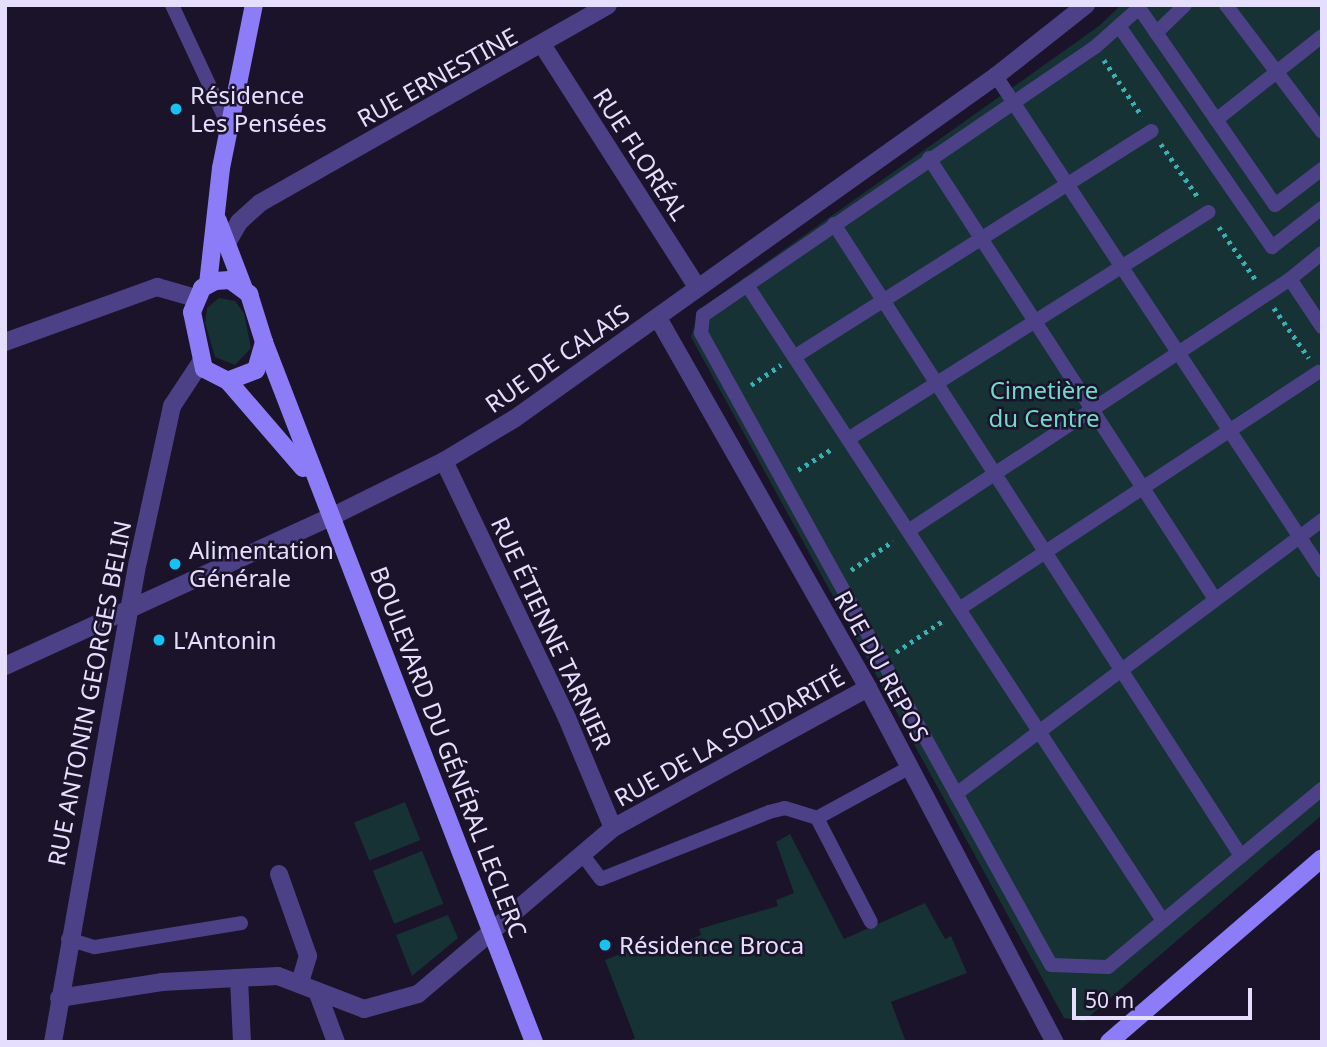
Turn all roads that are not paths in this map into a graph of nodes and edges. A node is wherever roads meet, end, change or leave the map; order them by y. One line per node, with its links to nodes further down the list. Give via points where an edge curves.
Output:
1 (172, 5): 15 (lane)
2 (254, 5): 15 (main road)
3 (608, 5): 10 (street, RUE ERNESTINE)
4 (1086, 5): 12 (street, RUE DE CALAIS)
5 (1185, 5): 8 (lane)
6 (1226, 5): 11 (lane)
7 (1119, 26): 8 (lane, via 1139,8); 13 (lane); 21 (lane, via 1272,247)
8 (1156, 33): 14 (lane)
9 (1322, 36): 11 (lane)
10 (542, 46): 26 (street, RUE ERNESTINE, via 260,203 239,222); 33 (street, RUE FLORÉAL)
11 (1277, 72): 14 (lane); 17 (lane)
12 (996, 76): 13 (lane); 33 (street, RUE DE CALAIS)
13 (1013, 101): 18 (lane); 20 (lane)
14 (1216, 120): 19 (lane, via 1275,205)
15 (229, 127): 23 (main road)
16 (1152, 131): 20 (lane)
17 (1322, 132)
18 (929, 158): 24 (lane); 25 (lane)
19 (1322, 169)
20 (1066, 182): 25 (lane); 28 (lane)
21 (1322, 208)
22 (1208, 212): 28 (lane)
23 (217, 218): 26 (main road); 30 (main road)
24 (834, 224): 31 (lane); 35 (lane)
25 (980, 237): 35 (lane); 37 (lane)
26 (227, 243): 32 (main road)
27 (1322, 253): 29 (lane)
28 (1121, 266): 37 (lane); 41 (lane)
29 (1290, 279): 38 (lane); 41 (lane)
30 (208, 284): 32 (main road, via 222,280); 34 (main road)
31 (747, 285): 42 (lane); 69 (lane, via 703,315 701,333)
32 (243, 286): 40 (main road)
33 (698, 288): 36 (street, RUE DE CALAIS)
34 (195, 298): 39 (street, via 158,287); 43 (main road, via 192,325)
35 (882, 300): 42 (lane); 46 (lane)
36 (657, 318): 50 (street, RUE DE CALAIS); 65 (street, RUE DU REPOS)
37 (1035, 321): 46 (lane); 47 (lane)
38 (1322, 327)
39 (5, 342)
40 (264, 342): 45 (main road, via 256,370); 52 (main road, BOULEVARD DU GÉNÉRAL LECLERC)
41 (1179, 354): 47 (lane); 48 (lane)
42 (794, 357): 49 (lane)
43 (201, 362): 45 (main road, via 213,377); 62 (street, RUE ANTONIN GEORGES BELIN, via 172,405)
44 (1319, 372): 48 (lane)
45 (228, 381): 52 (main road, BOULEVARD DU GÉNÉRAL LECLERC)
46 (937, 385): 49 (lane); 51 (lane)
47 (1093, 410): 51 (lane); 53 (lane)
48 (1230, 430): 53 (lane); 57 (lane)
49 (848, 439): 56 (lane)
50 (444, 461): 54 (street, RUE DE CALAIS); 71 (street, RUE ÉTIENNE TARNIER, via 567,718)
51 (995, 474): 56 (lane); 58 (lane)
52 (314, 482): 54 (main road, BOULEVARD DU GÉNÉRAL LECLERC)
53 (1143, 487): 58 (lane); 60 (lane)
54 (331, 517): 62 (street, RUE DE CALAIS); 79 (main road, BOULEVARD DU GÉNÉRAL LECLERC)
55 (1322, 520): 57 (lane)
56 (908, 530): 61 (lane)
57 (1300, 537): 59 (lane); 60 (lane)
58 (1045, 552): 61 (lane); 64 (lane)
59 (1322, 571)
60 (1216, 599): 64 (lane)
61 (959, 609): 66 (lane)
62 (128, 611): 63 (street, RUE DE CALAIS); 80 (street, RUE ANTONIN GEORGES BELIN)
63 (5, 666)
64 (1121, 670): 66 (lane); 73 (lane)
65 (868, 688): 67 (street, RUE DU REPOS); 71 (street, RUE DE LA SOLIDARITÉ)
66 (1039, 732): 69 (lane); 76 (lane)
67 (910, 767): 70 (lane); 89 (street, RUE DU REPOS)
68 (1322, 789): 73 (lane)
69 (956, 794): 76 (lane, via 1051,965 1108,967)
70 (817, 818): 72 (lane, via 785,808 601,880); 77 (lane)
71 (612, 828): 72 (street, RUE DE LA SOLIDARITÉ)
72 (582, 853): 79 (street, RUE DE LA SOLIDARITÉ)
73 (1241, 856): 76 (lane)
74 (1322, 858): 90 (main road)
75 (279, 874): 82 (street, via 308,956)
76 (1163, 921)
77 (871, 922)
78 (241, 923): 80 (lane, via 95,947)
79 (493, 933): 83 (street, via 418,994 377,1007 347,1006); 88 (main road, BOULEVARD DU GÉNÉRAL LECLERC)
80 (68, 939): 84 (street, RUE ANTONIN GEORGES BELIN)
81 (239, 978): 82 (street, via 278,976); 84 (street, via 162,982); 86 (street)
82 (300, 982): 83 (street)
83 (317, 991): 87 (street)
84 (59, 998): 85 (street, RUE ANTONIN GEORGES BELIN)
85 (53, 1042)
86 (242, 1042)
87 (336, 1042)
88 (534, 1042)
89 (1055, 1042)
90 (1109, 1042)

